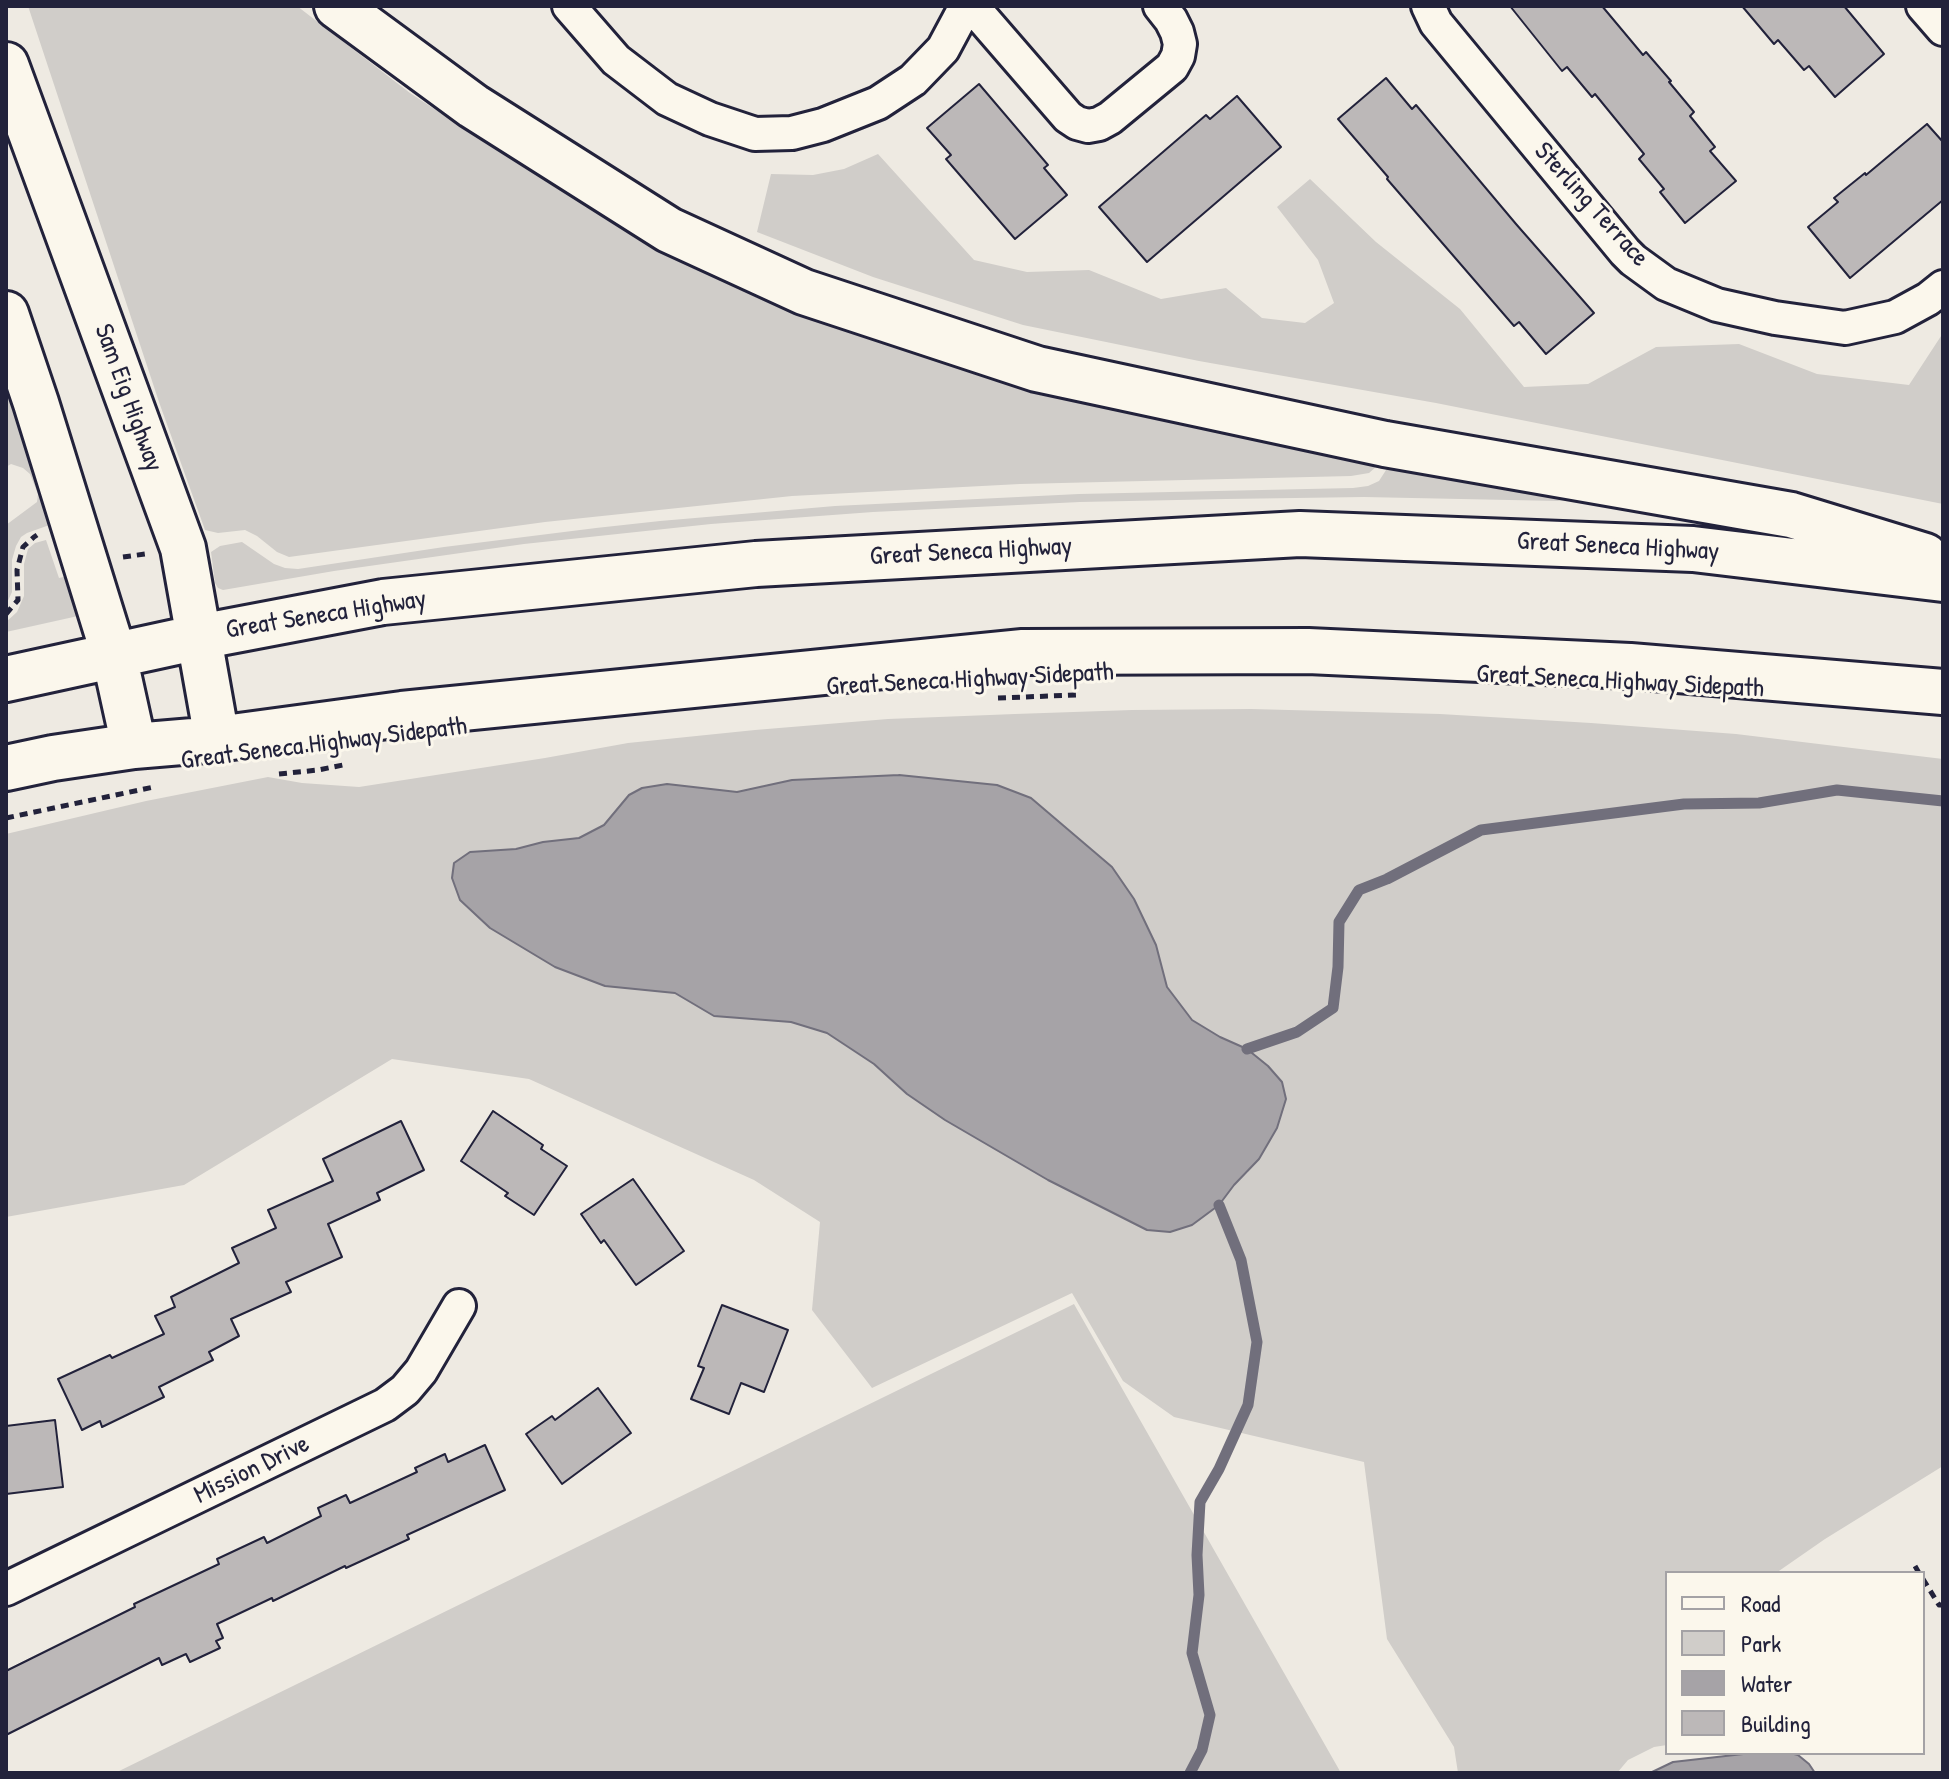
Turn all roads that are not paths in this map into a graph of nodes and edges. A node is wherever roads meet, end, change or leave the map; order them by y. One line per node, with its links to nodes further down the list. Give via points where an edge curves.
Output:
1 (337, 6): 12 (main road, via 473,106 669,230 804,292 1037,369 1385,444 1791,515)
2 (569, 6): 3 (street, via 616,60 667,99 755,134 792,133 878,103 913,80 943,49)
3 (966, 6)
4 (972, 6): 5 (street, via 1068,117 1088,126 1110,118 1172,67 1180,44)
5 (1160, 6)
6 (1428, 6): 10 (street, Sterling Terrace, via 1436,23 1625,252 1666,284 1717,305 1845,328 1895,317)
7 (1923, 6): 8 (street)
8 (1943, 29)
9 (6, 65): 14 (main road, Sam Eig Highway, via 183,548)
10 (1943, 287)
11 (6, 314): 15 (main road)
12 (1943, 562)
13 (1943, 579): 14 (main road, Great Seneca Highway, via 1693,549 1300,534 756,564 383,602)
14 (199, 637): 15 (main road, Great Seneca Highway); 18 (main road, Sam Eig Highway)
15 (114, 655): 16 (main road, Great Seneca Highway); 19 (main road)
16 (6, 679)
17 (1943, 692): 18 (main road, via 1630,666 1339,653 1023,652 402,714)
18 (217, 739): 19 (main road)
19 (134, 746): 20 (main road)
20 (6, 768)
21 (459, 1306): 22 (street, Mission Drive, via 421,1371 385,1405)
22 (6, 1589)

